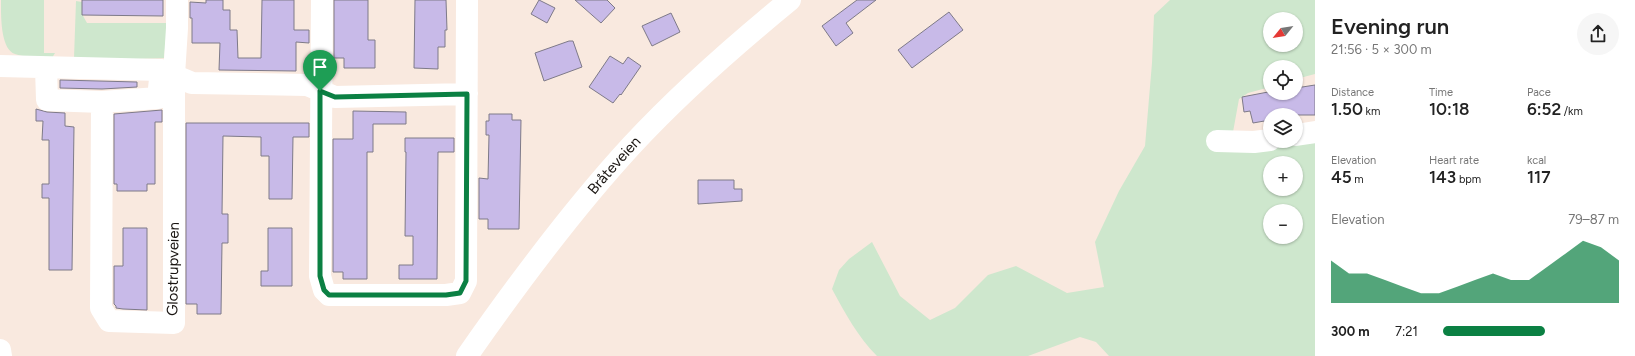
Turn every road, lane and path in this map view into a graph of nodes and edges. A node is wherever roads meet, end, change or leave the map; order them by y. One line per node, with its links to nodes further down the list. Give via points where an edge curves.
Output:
1 (177, 0): 7 (street, Glostrupveien, via 177,28)
2 (322, 0): 8 (street)
3 (468, 0): 9 (street)
4 (790, 0): 17 (street, Bråteveien, via 693,84 633,144 574,212)
5 (0, 66): 6 (street)
6 (46, 68): 7 (street); 10 (street, Glostrupveien, via 47,100)
7 (168, 72): 8 (street, via 192,83 307,85); 10 (street, Glostrupveien, via 158,98); 10 (street, Glostrupveien, via 174,323 109,321 101,308)
8 (320, 91): 9 (street, via 335,97); 9 (street, via 320,276 324,290 329,295 460,293 466,281)
9 (467, 94)
10 (102, 102)
11 (1315, 132): 12 (street)
12 (1303, 134)
13 (1217, 141): 14 (street)
14 (1263, 141)
15 (0, 350): 16 (street)
16 (1, 356)
17 (467, 356)

